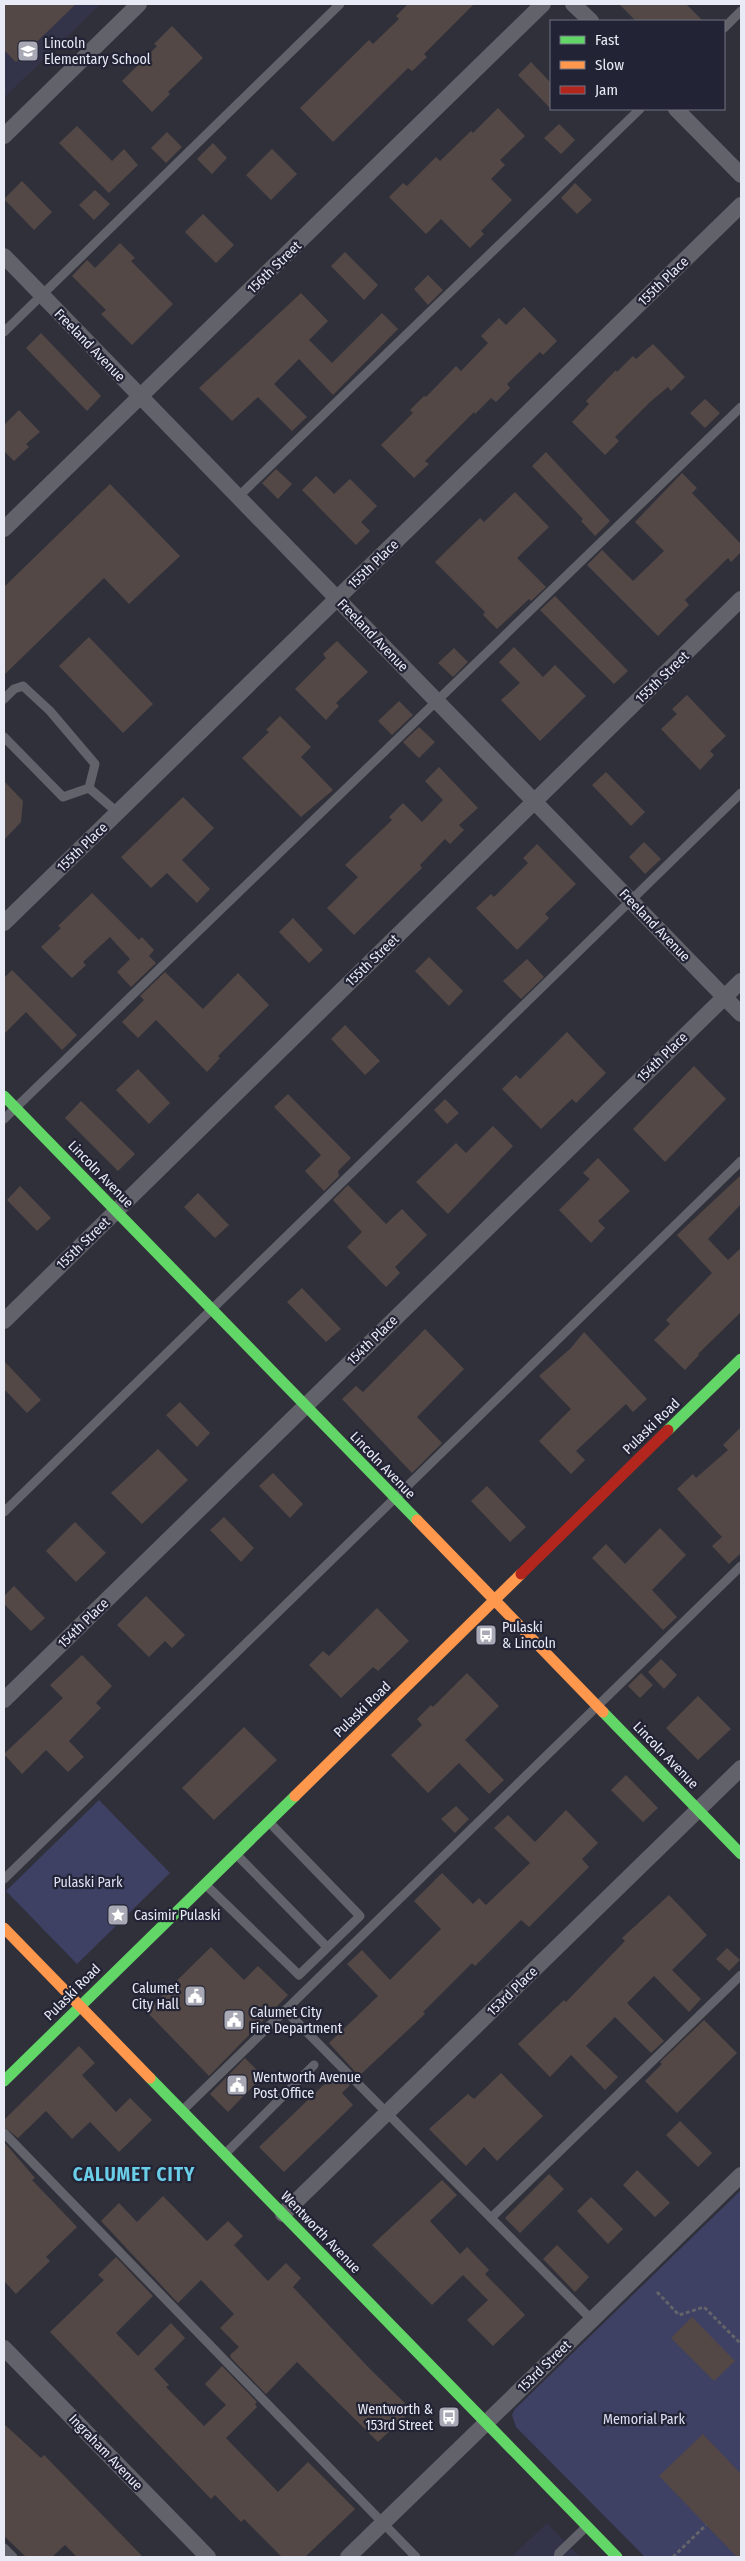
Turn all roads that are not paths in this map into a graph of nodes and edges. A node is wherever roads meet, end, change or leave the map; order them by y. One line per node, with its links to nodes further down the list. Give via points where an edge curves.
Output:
1 (139, 4): 10 (street)
2 (340, 4): 14 (lane)
3 (543, 4): 16 (street, 156th Street)
4 (574, 4): 6 (street)
5 (741, 11): 7 (lane)
6 (590, 20)
7 (725, 27)
8 (639, 110): 18 (lane)
9 (677, 110): 11 (street)
10 (4, 136)
11 (741, 175)
12 (741, 205): 20 (street, 155th Place)
13 (4, 256): 14 (street, Freeland Avenue)
14 (42, 295): 15 (lane); 16 (street, Freeland Avenue)
15 (4, 332)
16 (140, 396): 18 (street, Freeland Avenue); 19 (street, 156th Street)
17 (741, 407): 23 (lane)
18 (238, 497): 20 (street, Freeland Avenue)
19 (4, 530)
20 (337, 598): 23 (street, Freeland Avenue); 28 (street, 155th Place)
21 (741, 599): 27 (street, 155th Street)
22 (4, 699): 25 (lane, via 14,689 23,686 50,711 95,764)
23 (438, 702): 27 (street, Freeland Avenue); 35 (lane)
24 (4, 737): 25 (lane, via 63,797)
25 (89, 788): 28 (lane)
26 (741, 793): 29 (lane)
27 (534, 801): 29 (street, Freeland Avenue); 38 (street, 155th Street)
28 (117, 812): 30 (street, 155th Place)
29 (631, 901): 32 (street, Freeland Avenue); 39 (lane)
30 (4, 923)
31 (741, 980): 32 (street, 154th Place)
32 (724, 997): 33 (street, Freeland Avenue); 42 (street, 154th Place)
33 (741, 1014)
34 (4, 1096): 35 (street, Lincoln Avenue)
35 (16, 1108): 36 (lane); 38 (street, Lincoln Avenue)
36 (4, 1119)
37 (741, 1161): 43 (lane)
38 (116, 1211): 39 (street, Lincoln Avenue); 40 (street, 155th Street)
39 (211, 1309): 42 (street, Lincoln Avenue); 44 (lane)
40 (4, 1321)
41 (741, 1359): 46 (street, Pulaski Road)
42 (305, 1406): 43 (street, Lincoln Avenue); 47 (street, 154th Place)
43 (395, 1498): 46 (street, Lincoln Avenue); 54 (lane)
44 (4, 1512)
45 (741, 1566): 48 (lane)
46 (494, 1600): 48 (street, Lincoln Avenue); 51 (street, Pulaski Road)
47 (4, 1700)
48 (597, 1706): 50 (street, Lincoln Avenue); 60 (lane)
49 (741, 1768): 50 (street, 153rd Place)
50 (698, 1810): 53 (street, Lincoln Avenue); 64 (street, 153rd Place)
51 (268, 1821): 52 (street, Pulaski Road); 57 (lane, via 360,1916)
52 (236, 1853): 55 (street, Pulaski Road); 57 (lane)
53 (741, 1854)
54 (4, 1879)
55 (204, 1884): 57 (lane, via 299,1975); 59 (street, Pulaski Road)
56 (4, 1928): 59 (street, Wentworth Avenue)
57 (327, 1947)
58 (741, 1975): 69 (lane)
59 (79, 2006): 62 (street, Pulaski Road); 63 (street, Wentworth Avenue)
60 (285, 2010): 63 (lane); 64 (lane)
61 (314, 2065): 66 (lane)
62 (4, 2081)
63 (182, 2111): 66 (street, Wentworth Avenue)
64 (387, 2113): 68 (street, 153rd Place); 69 (lane)
65 (4, 2133): 73 (lane)
66 (224, 2154): 68 (street, Wentworth Avenue)
67 (741, 2175): 70 (street, 153rd Street)
68 (283, 2214): 72 (street, Wentworth Avenue)
69 (491, 2218): 70 (lane)
70 (592, 2320): 72 (street, 153rd Street)
71 (4, 2348): 77 (street, Ingraham Avenue)
72 (486, 2423): 73 (street, 153rd Street); 74 (street, Wentworth Avenue)
73 (383, 2523): 78 (street, 153rd Street); 79 (lane)
74 (587, 2526): 80 (lane); 81 (street, Wentworth Avenue)
75 (4, 2548): 76 (lane)
76 (13, 2557)
77 (208, 2557)
78 (348, 2557)
79 (416, 2557)
80 (558, 2557)
81 (617, 2557)

